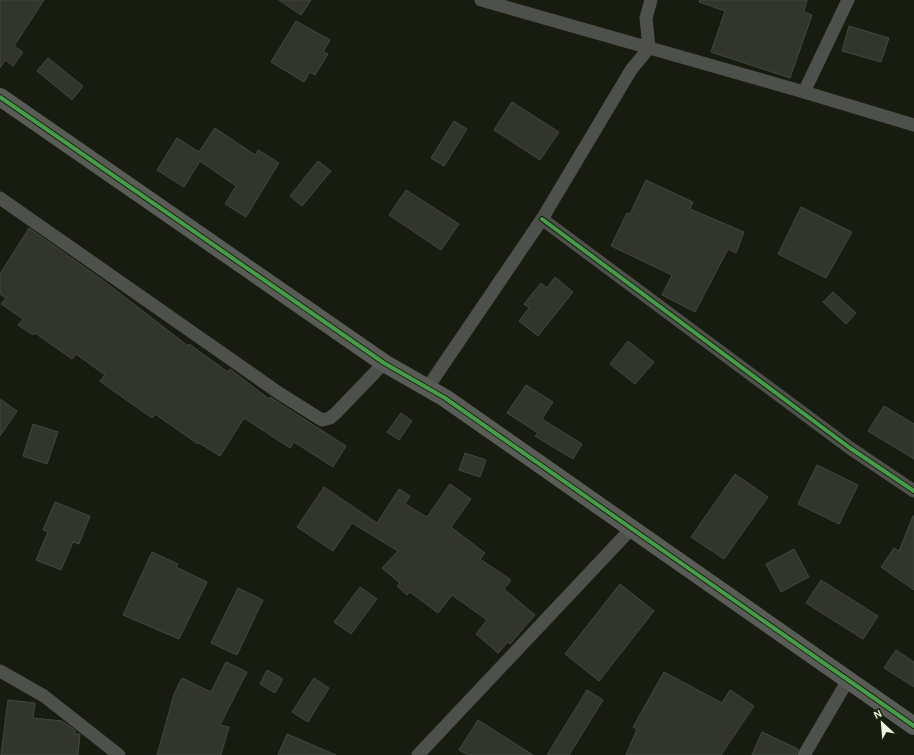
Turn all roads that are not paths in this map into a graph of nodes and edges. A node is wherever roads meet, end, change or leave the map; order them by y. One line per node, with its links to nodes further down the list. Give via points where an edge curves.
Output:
1 (481, 0): 4 (street)
2 (651, 0): 4 (street, via 646,18)
3 (848, 0): 5 (street)
4 (649, 48): 5 (street); 9 (street, via 631,70)
5 (804, 92): 7 (street)
6 (0, 97): 10 (street)
7 (914, 125)
8 (0, 198): 10 (street, via 279,393 322,420 336,413)
9 (542, 220): 11 (street); 12 (street, via 850,448)
10 (384, 362): 11 (street)
11 (428, 387): 13 (street)
12 (914, 491)
13 (631, 529): 15 (street); 18 (street)
14 (0, 671): 17 (street, via 44,696)
15 (848, 680): 16 (street); 19 (street)
16 (914, 726)
17 (119, 755)
18 (418, 755)
19 (804, 755)

